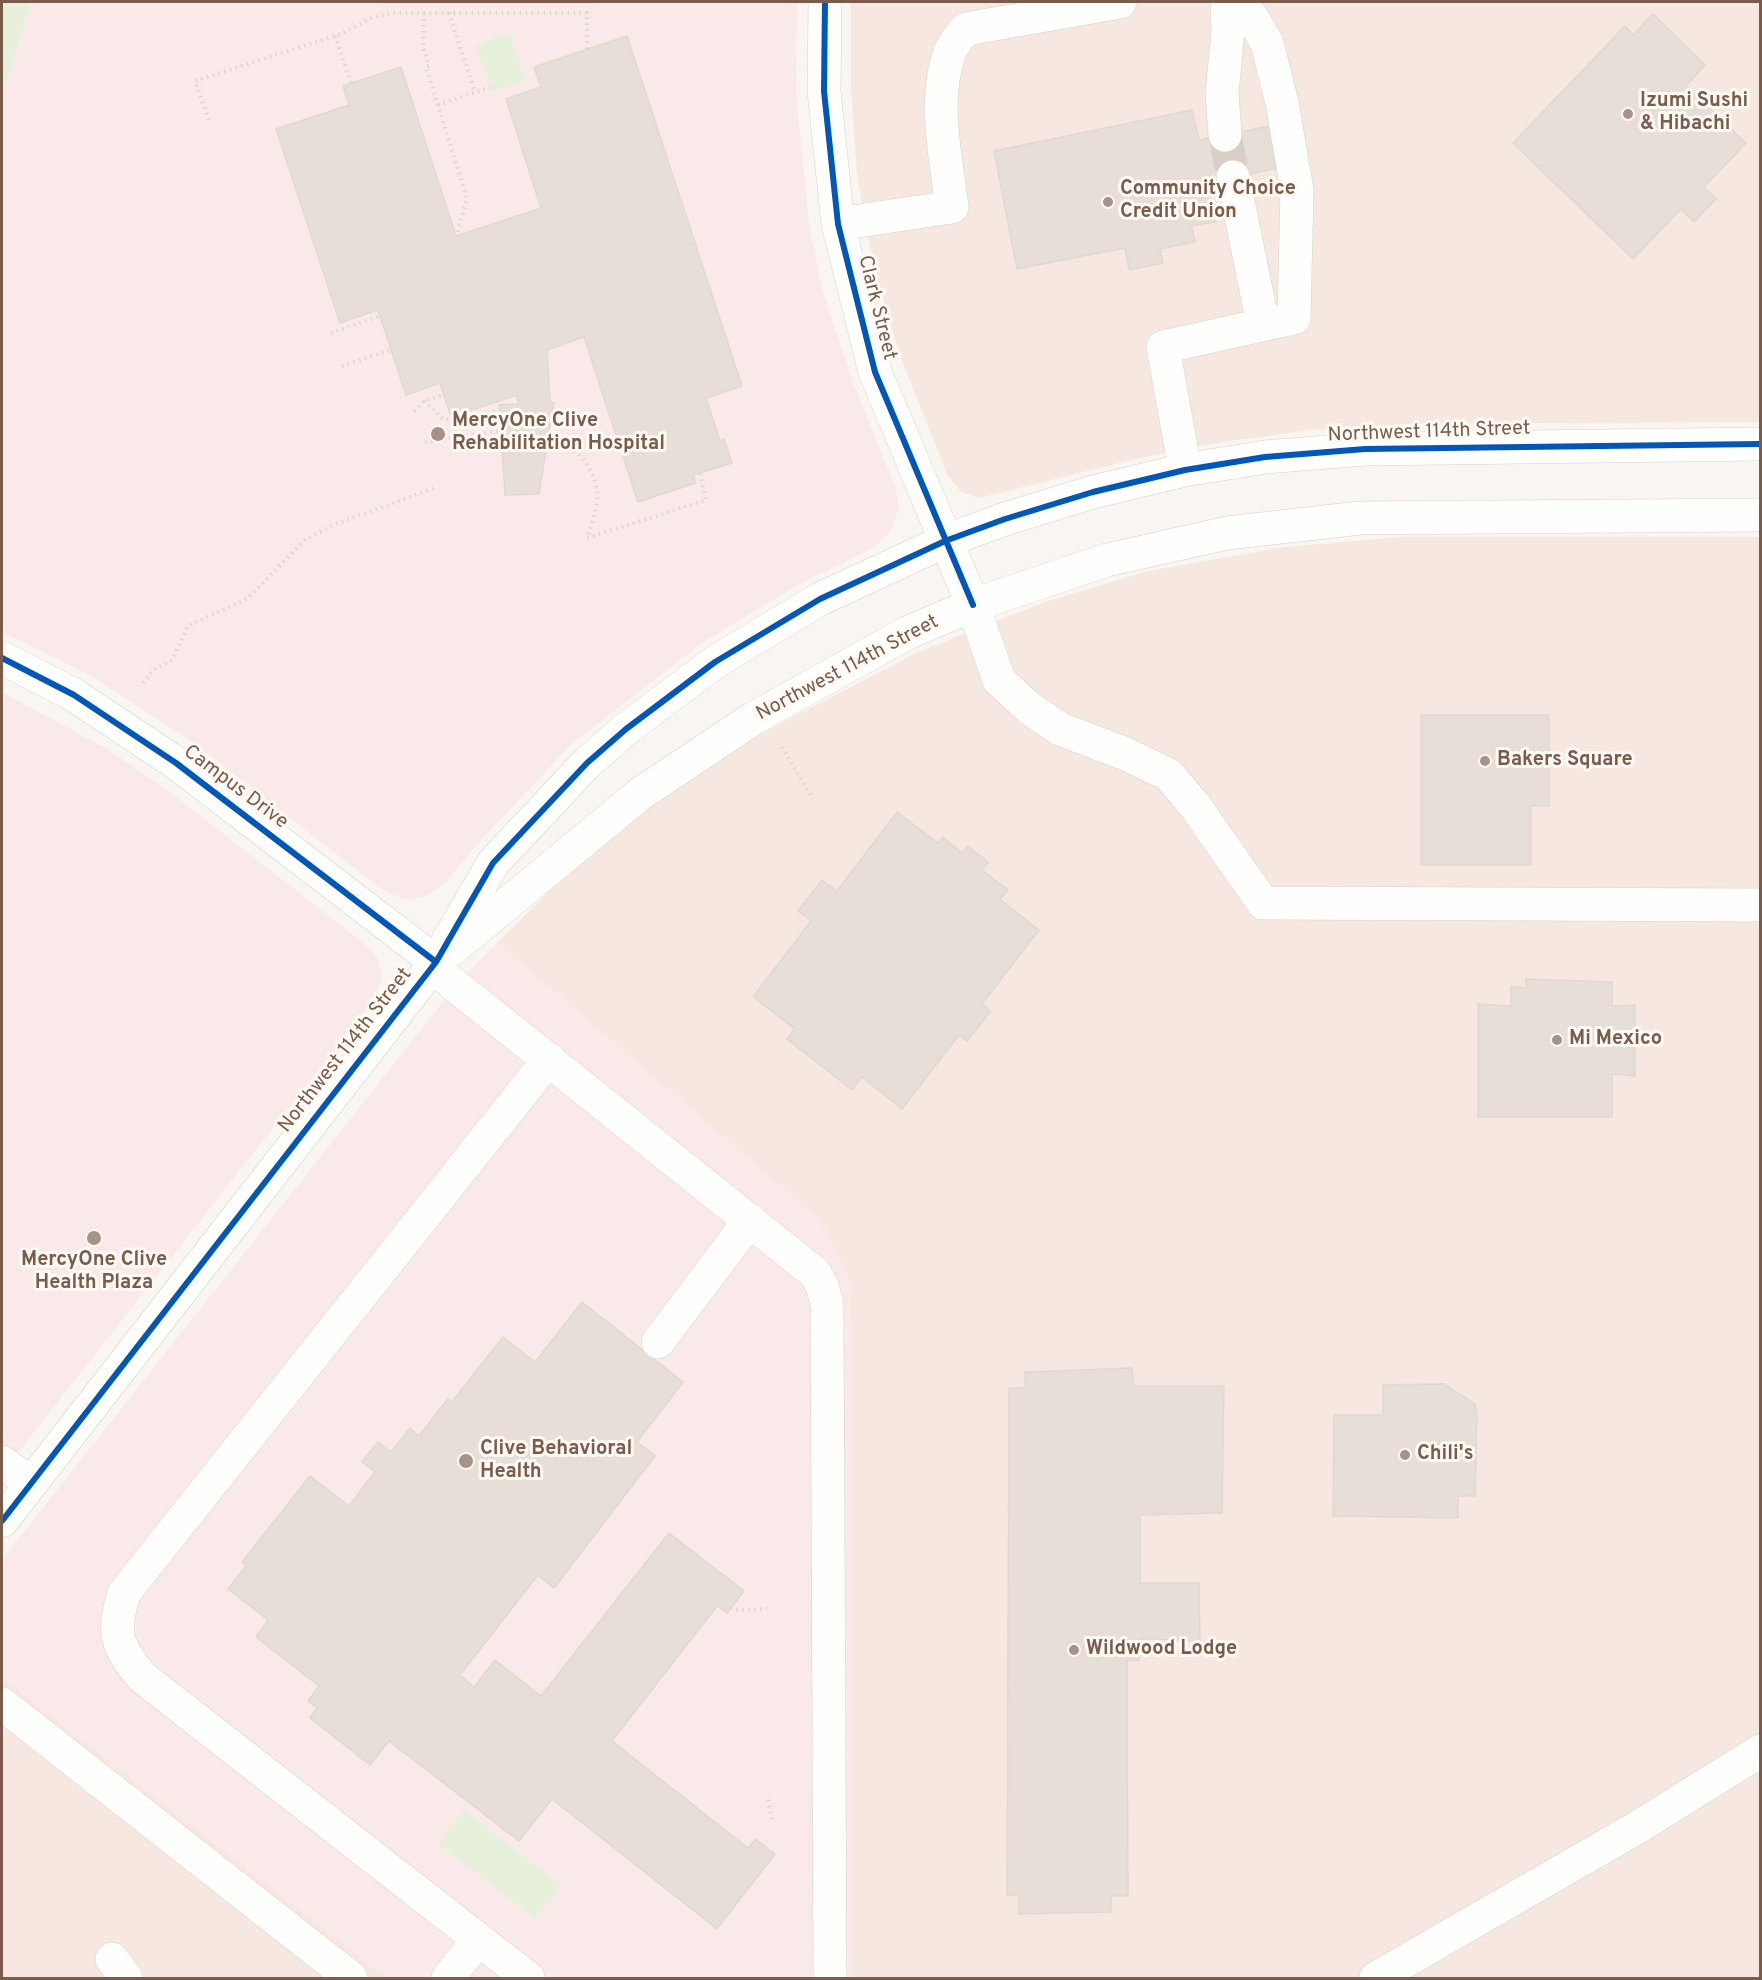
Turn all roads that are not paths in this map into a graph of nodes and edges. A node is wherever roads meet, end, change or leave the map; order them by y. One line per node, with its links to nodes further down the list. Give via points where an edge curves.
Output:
1 (825, 2): 7 (street, Clark Street, via 824,91)
2 (1120, 2): 7 (street, via 966,29 951,49 943,75 941,107 951,207)
3 (1227, 2): 5 (street, via 1222,93)
4 (1233, 2): 8 (street, via 1251,16 1267,43 1297,190 1294,318)
5 (1225, 135)
6 (1233, 177): 8 (street)
7 (838, 224): 12 (street, Clark Street, via 875,372)
8 (1263, 324): 10 (street, via 1163,347)
9 (1761, 444): 10 (street, Northwest 114th Street, via 1365,449 1265,457)
10 (1185, 470): 12 (street, Northwest 114th Street, via 1093,492)
11 (1761, 515): 13 (street, Northwest 114th Street, via 1360,519 1227,533 1107,560)
12 (945, 541): 13 (street, Clark Street); 16 (street, Northwest 114th Street, via 820,599 715,662 626,729 587,763 493,862)
13 (973, 605): 15 (street, Clark Street, via 999,680 1029,708 1060,729 1169,775 1263,903); 16 (street, Northwest 114th Street, via 907,633 753,718 640,794)
14 (2, 658): 16 (street, Campus Drive, via 74,695 176,763)
15 (1761, 905)
16 (434, 965): 17 (street, Campus Drive); 21 (street, Northwest 114th Street)
17 (549, 1059): 18 (street, Campus Drive); 25 (street, via 124,1593 117,1617 119,1641 142,1677)
18 (750, 1221): 19 (street); 29 (street, Campus Drive, via 815,1273 827,1305)
19 (658, 1342)
20 (2, 1462): 21 (street)
21 (31, 1483): 22 (street, Northwest 114th Street)
22 (2, 1521)
23 (2, 1704): 26 (street)
24 (1761, 1751): 30 (street)
25 (478, 1940): 27 (street); 28 (street)
26 (351, 1978)
27 (448, 1978)
28 (528, 1978)
29 (830, 1978)
30 (1376, 1978)

